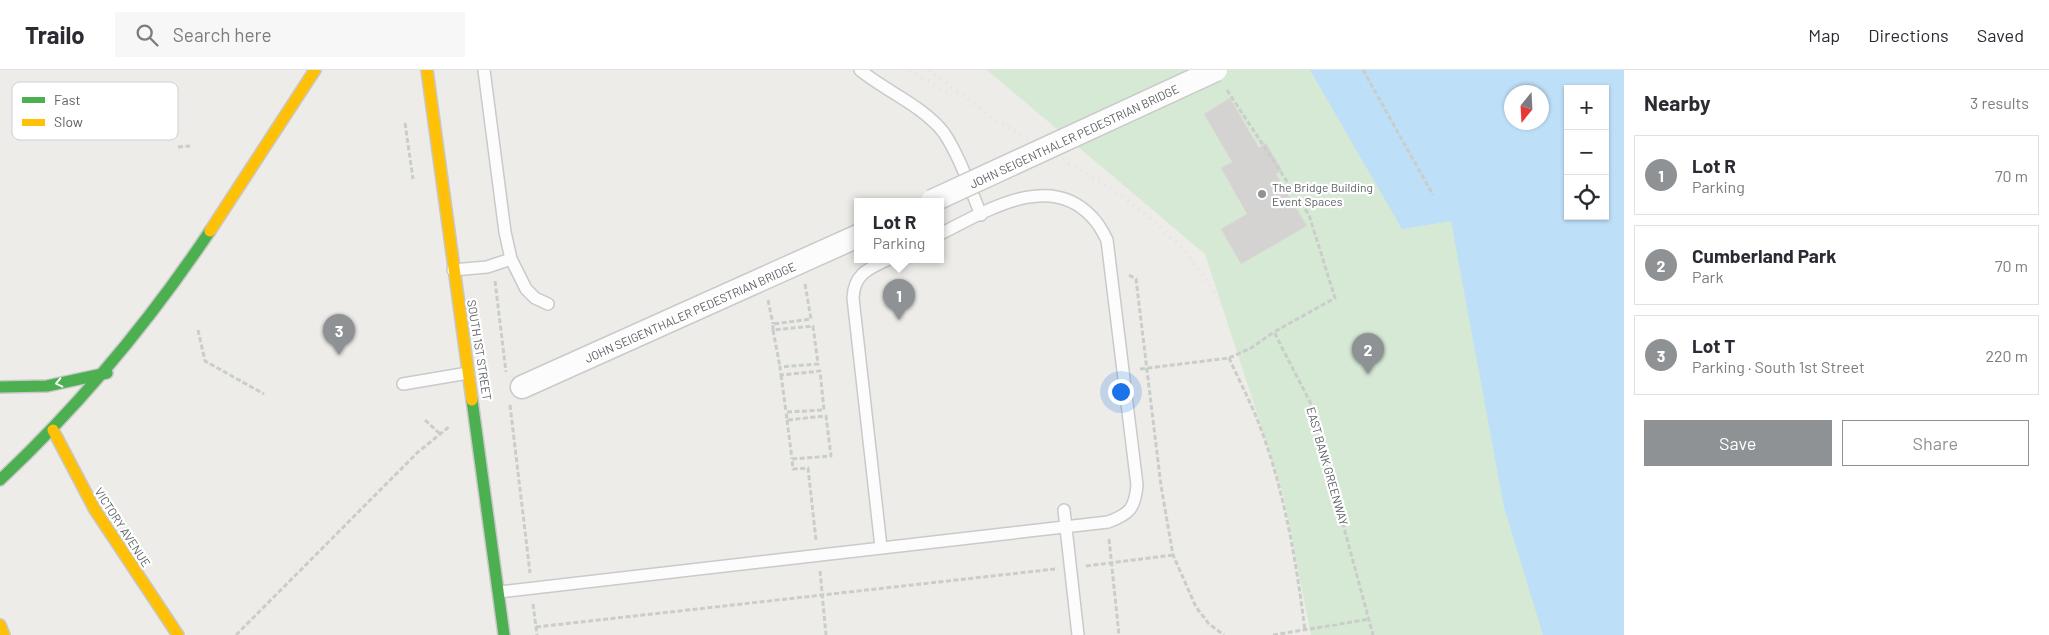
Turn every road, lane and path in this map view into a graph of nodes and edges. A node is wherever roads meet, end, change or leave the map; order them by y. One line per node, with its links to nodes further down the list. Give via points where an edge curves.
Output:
1 (315, 70): 29 (street, via 149,319)
2 (427, 70): 19 (street, SOUTH 1ST STREET)
3 (484, 70): 14 (lane)
4 (860, 70): 11 (lane, via 917,109 943,132)
5 (1364, 70): 9 (path)
6 (1220, 78): 10 (street, JOHN SEIGENTHALER PEDESTRIAN BRIDGE, bridge); 23 (path, via 1309,215 1335,298)
7 (190, 146): 8 (path)
8 (178, 147)
9 (1433, 195)
10 (939, 198)
11 (981, 214): 12 (lane); 18 (lane, via 1028,197 1054,195 1065,199 1092,217 1107,240)
12 (944, 232)
13 (854, 238): 15 (street, JOHN SEIGENTHALER PEDESTRIAN BRIDGE)
14 (511, 259): 17 (lane); 20 (lane, via 526,289)
15 (802, 261): 22 (path, via 810,319 773,324); 33 (street, JOHN SEIGENTHALER PEDESTRIAN BRIDGE)
16 (882, 263): 47 (lane, via 861,273 854,284 853,298)
17 (493, 266): 19 (lane); 33 (path)
18 (1112, 267): 26 (path, via 1136,278); 27 (lane)
19 (453, 270): 28 (street, SOUTH 1ST STREET)
20 (548, 304)
21 (198, 330): 34 (path, via 205,361)
22 (773, 330): 25 (path); 25 (path, via 813,326 818,364)
23 (1274, 332): 24 (path); 53 (path, EAST BANK GREENWAY, via 1310,402)
24 (1229, 358): 26 (path); 56 (path, via 1255,414 1275,474 1298,577)
25 (780, 367): 30 (path)
26 (1147, 368): 27 (path); 48 (path)
27 (1124, 370): 45 (lane, via 1137,485 1135,503 1124,516)
28 (469, 372): 31 (lane); 35 (street, SOUTH 1ST STREET)
29 (107, 373): 32 (street, one-way to 32, via 47,386); 39 (street)
30 (781, 375): 36 (path); 36 (path, via 820,371 824,410)
31 (403, 384)
32 (0, 387)
33 (513, 387): 51 (path)
34 (264, 394)
35 (475, 410): 40 (path); 52 (street, SOUTH 1ST STREET)
36 (786, 412): 38 (path)
37 (425, 420): 40 (path)
38 (787, 420): 41 (path); 41 (path, via 826,416 830,456)
39 (53, 430): 43 (street); 58 (street, VICTORY AVENUE, via 72,473 100,519)
40 (439, 434): 59 (path)
41 (792, 459): 42 (path, via 793,470)
42 (808, 468)
43 (0, 480)
44 (1064, 510): 46 (lane)
45 (1108, 522): 46 (lane); 49 (path)
46 (1066, 526): 47 (lane); 50 (lane)
47 (881, 547): 51 (lane)
48 (1173, 555): 49 (path); 64 (path, via 1196,607 1209,624)
49 (1112, 562): 50 (path); 63 (path)
50 (1070, 568): 55 (path); 62 (lane)
51 (532, 588): 52 (lane); 55 (path)
52 (499, 592): 60 (street, SOUTH 1ST STREET)
53 (1370, 619): 56 (path); 66 (path, EAST BANK GREENWAY)
54 (0, 626): 57 (street)
55 (536, 627): 61 (path)
56 (1305, 630): 65 (path)
57 (4, 635)
58 (178, 635)
59 (236, 635)
60 (504, 635)
61 (537, 635)
62 (1078, 635)
63 (1119, 635)
64 (1224, 635)
65 (1273, 635)
66 (1373, 635)

